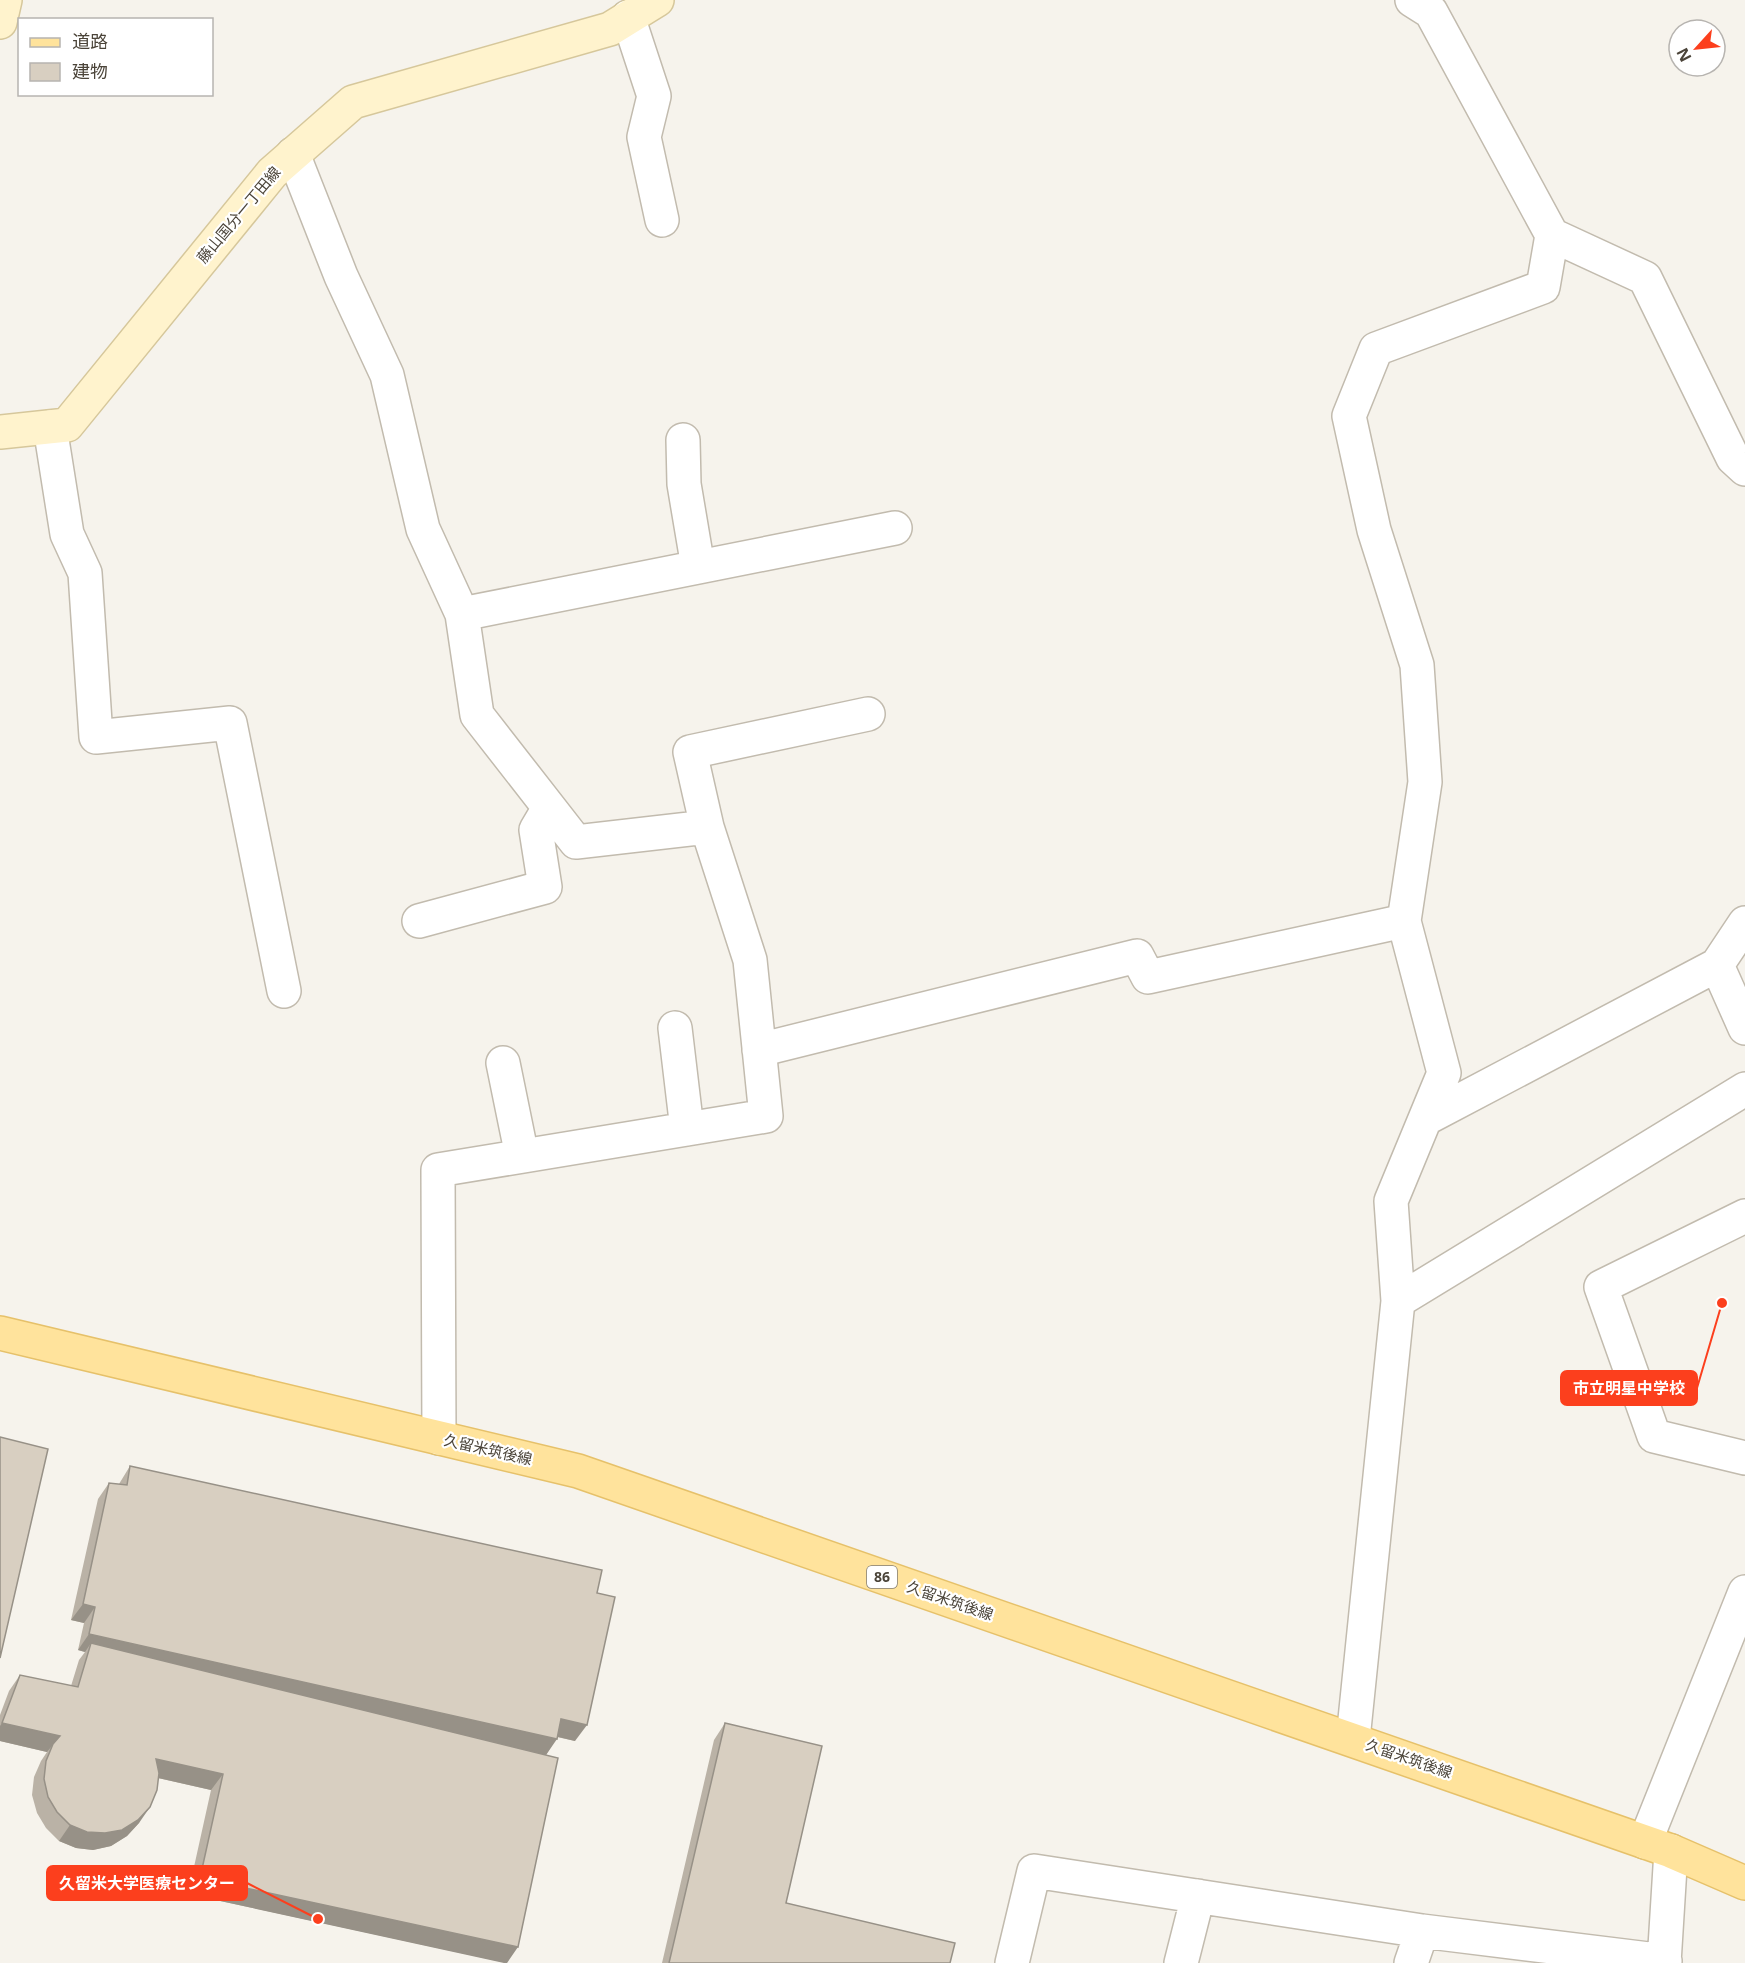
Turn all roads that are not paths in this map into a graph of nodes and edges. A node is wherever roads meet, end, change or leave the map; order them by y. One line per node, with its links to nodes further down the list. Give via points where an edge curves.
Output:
1 (6, 0): 5 (main road)
2 (657, 0): 4 (main road, 藤山国分一丁田線)
3 (1412, 0): 8 (street, via 1431,12)
4 (628, 17): 6 (main road, 藤山国分一丁田線, via 610,28 352,102); 7 (street, via 654,96 644,137)
5 (0, 22)
6 (293, 154): 9 (main road, 藤山国分一丁田線, via 272,172 67,425); 15 (street, via 341,276 387,375 423,529)
7 (662, 220)
8 (1552, 235): 12 (street, via 1645,278 1732,459); 20 (street, via 1543,287 1376,349 1349,416 1374,530 1417,664 1425,782)
9 (50, 427): 10 (main road, 藤山国分一丁田線); 23 (street, via 67,534 85,573 96,737 230,723)
10 (0, 432)
11 (683, 440): 14 (street, via 684,483)
12 (1745, 469)
13 (895, 528): 14 (street)
14 (698, 567): 15 (street)
15 (462, 614): 17 (street, via 477,715)
16 (868, 714): 18 (street, via 690,752)
17 (549, 808): 18 (street, via 576,843); 19 (street, via 536,830 545,888)
18 (707, 827): 26 (street, via 750,960)
19 (419, 921)
20 (1404, 921): 26 (street, via 1148,977 1137,956); 29 (street, via 1444,1073)
21 (1745, 923): 22 (street)
22 (1717, 965): 25 (street); 29 (street)
23 (284, 991)
24 (675, 1028): 30 (street)
25 (1745, 1028)
26 (759, 1050): 30 (street, via 766,1116)
27 (504, 1064): 31 (street)
28 (1745, 1089): 33 (street)
29 (1425, 1119): 33 (street, via 1391,1201)
30 (687, 1129): 31 (street)
31 (522, 1156): 35 (street, via 438,1170)
32 (1745, 1216): 36 (street, via 1601,1287 1654,1436)
33 (1398, 1301): 38 (street)
34 (0, 1333): 35 (main road, 久留米筑後線 / 86)
35 (439, 1438): 38 (main road, 久留米筑後線 / 86, via 578,1471)
36 (1745, 1458)
37 (1745, 1592): 39 (street)
38 (1353, 1739): 39 (main road, 久留米筑後線 / 86)
39 (1658, 1846): 40 (main road, 久留米筑後線 / 86); 43 (street)
40 (1745, 1882)
41 (1198, 1896): 42 (street); 44 (street, via 1034,1871); 45 (street)
42 (1422, 1931): 43 (street); 46 (street)
43 (1664, 1962)
44 (1012, 1963)
45 (1182, 1963)
46 (1411, 1963)

